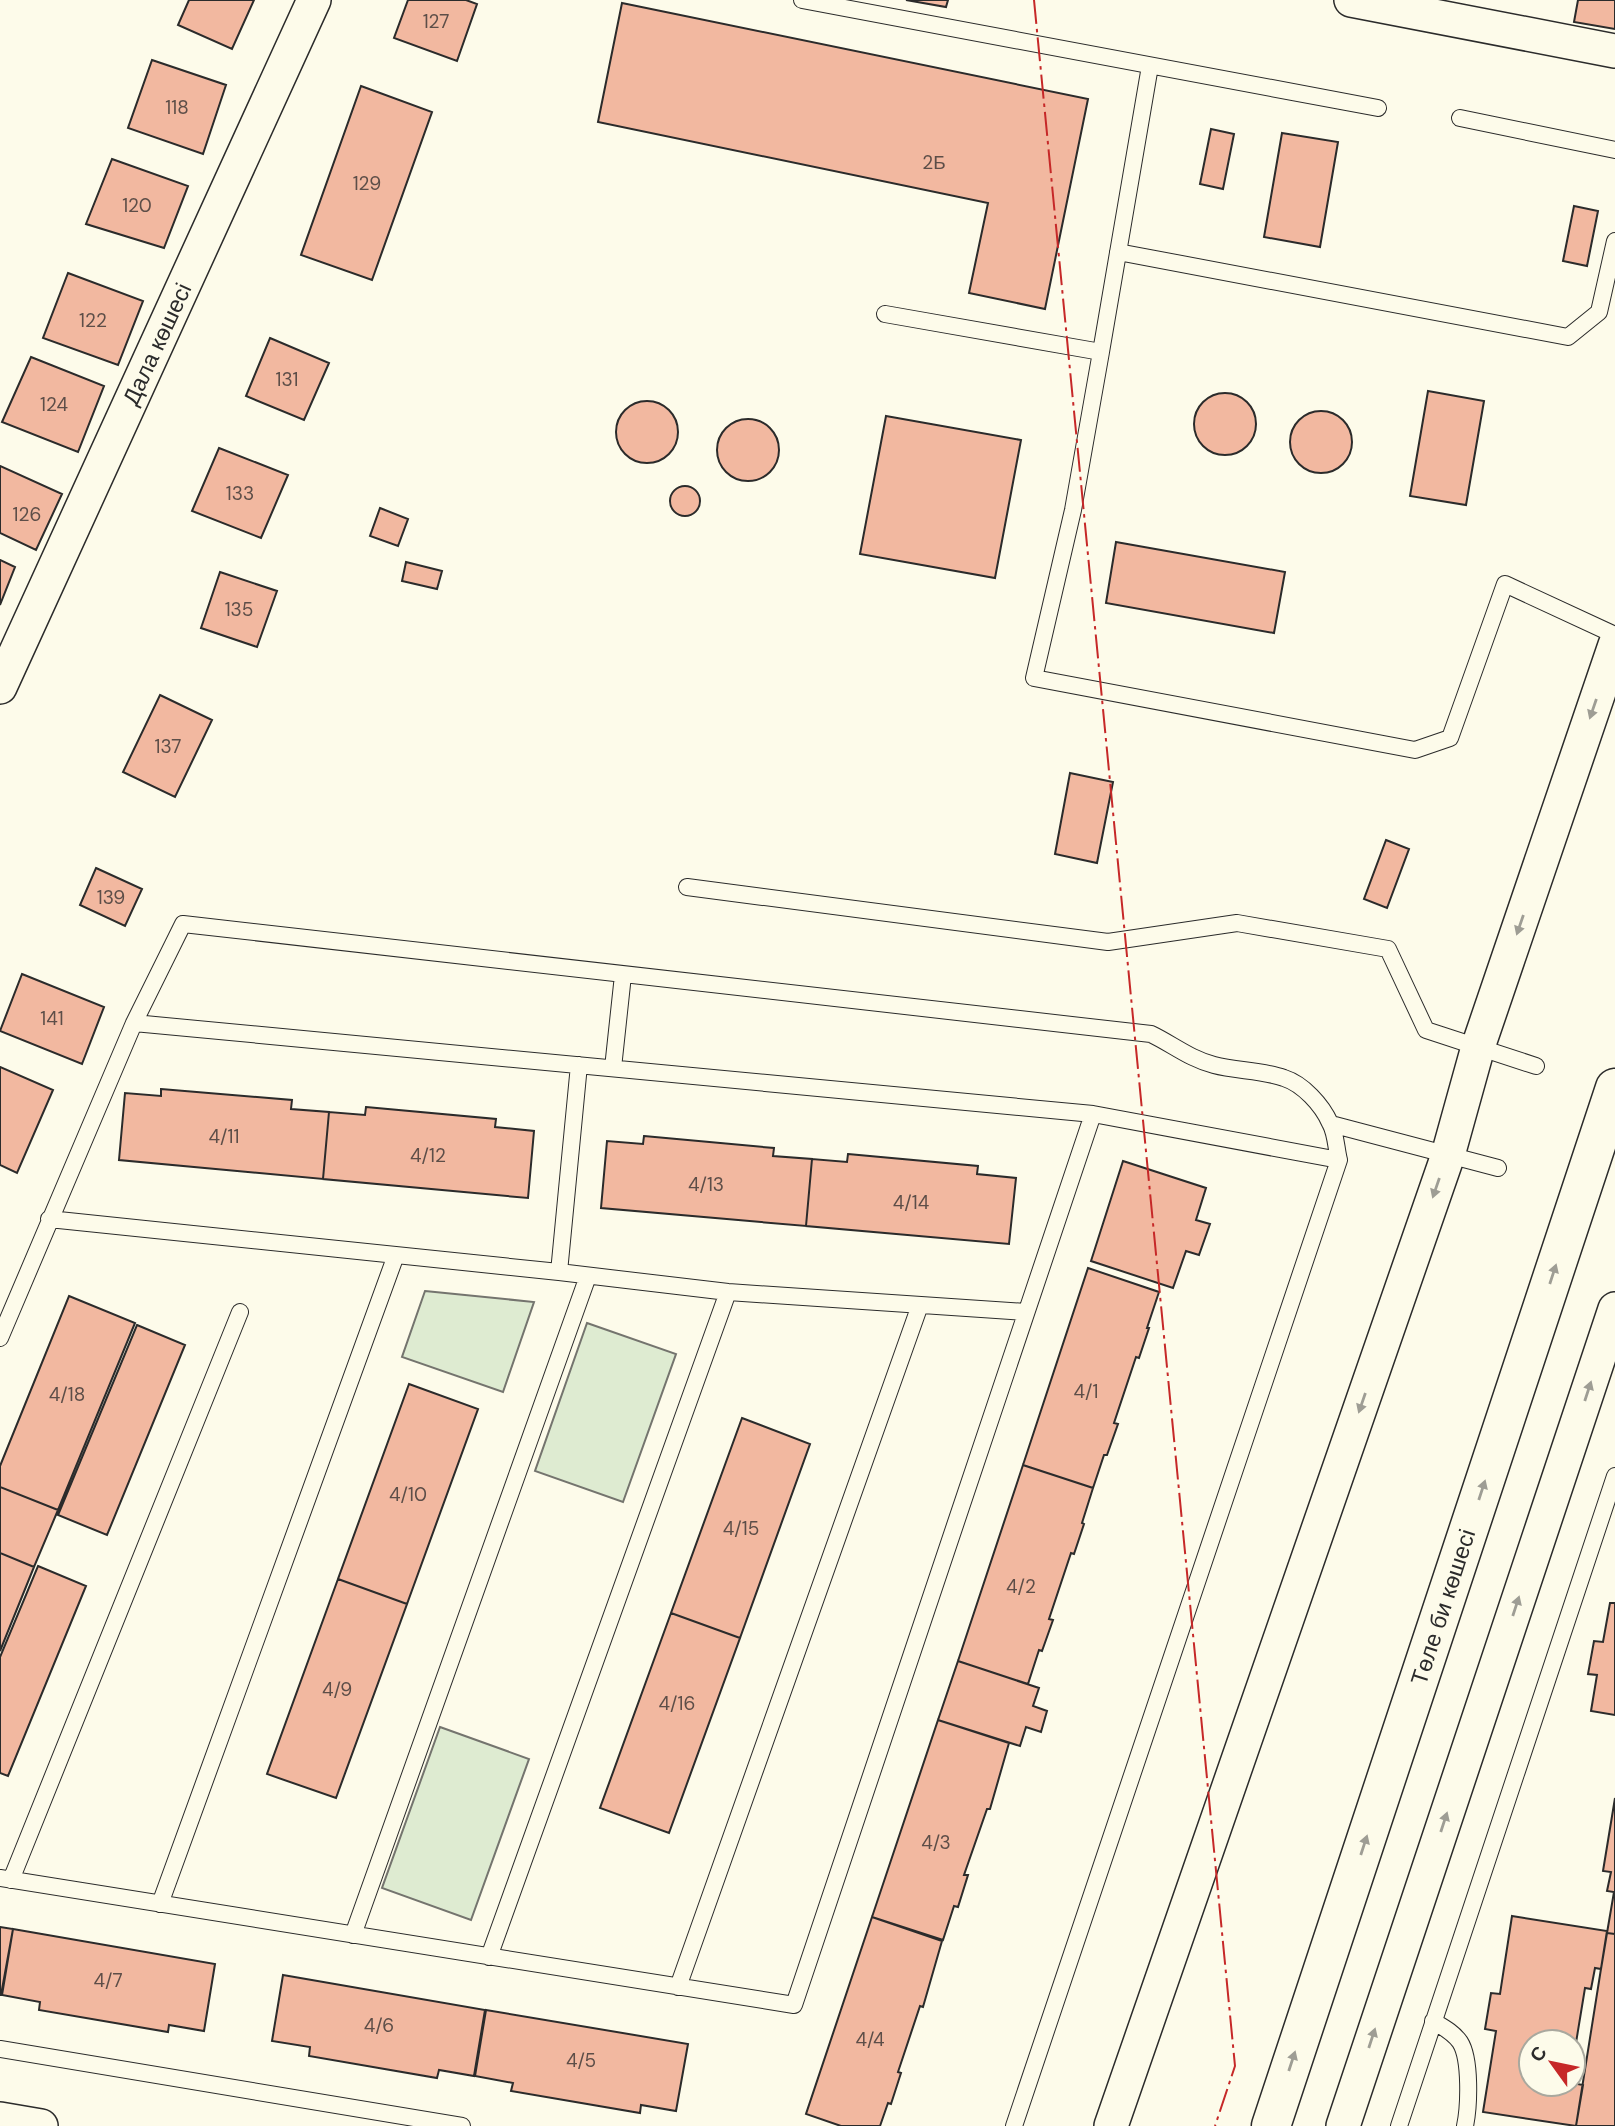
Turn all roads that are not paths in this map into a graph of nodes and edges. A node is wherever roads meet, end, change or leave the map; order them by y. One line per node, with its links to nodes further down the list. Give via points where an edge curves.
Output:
1 (314, 0): 15 (street, Дала көшесі)
2 (802, 0): 5 (lane)
3 (1351, 0): 4 (street)
4 (1615, 51)
5 (1150, 66): 6 (lane); 10 (lane)
6 (1378, 108)
7 (1460, 118): 8 (lane)
8 (1615, 149)
9 (1615, 241): 10 (lane, via 1599,312 1568,337)
10 (1118, 252): 12 (lane)
11 (885, 314): 12 (lane)
12 (1101, 352): 13 (lane, via 1073,510 1034,678 1415,750 1450,738 1505,584)
13 (1615, 635)
14 (1615, 645): 19 (street, one-way to 19)
15 (0, 687)
16 (687, 887): 19 (lane, via 1108,942 1237,923 1388,949 1426,1030)
17 (623, 975): 18 (lane, via 183,924); 22 (lane); 25 (lane, via 1151,1034 1214,1065 1285,1078 1316,1101)
18 (134, 1023): 20 (lane); 29 (lane)
19 (1478, 1047): 21 (lane); 26 (street)
20 (579, 1065): 22 (lane); 31 (lane)
21 (1536, 1066)
22 (613, 1068): 24 (lane)
23 (1615, 1088): 52 (main road, Төле би көшесі, one-way to 23)
24 (1093, 1114): 27 (lane); 37 (lane)
25 (1331, 1124): 26 (lane); 27 (lane)
26 (1448, 1155): 28 (lane); 51 (street, one-way to 51)
27 (1339, 1160): 50 (lane)
28 (1498, 1168)
29 (49, 1219): 30 (lane); 38 (lane)
30 (396, 1255): 31 (lane); 41 (lane)
31 (559, 1272): 32 (lane)
32 (589, 1276): 33 (lane); 42 (lane)
33 (727, 1292): 34 (lane); 43 (lane)
34 (920, 1305): 37 (lane); 44 (lane)
35 (1615, 1309): 53 (street, one-way to 35)
36 (240, 1311): 40 (lane)
37 (1026, 1312): 44 (lane, via 794,2006)
38 (0, 1338)
39 (1615, 1476): 45 (lane)
40 (6, 1879): 41 (lane)
41 (160, 1903): 42 (lane)
42 (353, 1935): 43 (lane)
43 (489, 1957): 44 (lane)
44 (678, 1987)
45 (1433, 2021): 54 (lane); 55 (lane, via 1452,2033 1465,2054)
46 (0, 2049): 49 (lane)
47 (0, 2119): 48 (street)
48 (41, 2126)
49 (462, 2126)
50 (1014, 2126)
51 (1111, 2126)
52 (1271, 2126)
53 (1343, 2126)
54 (1399, 2126)
55 (1465, 2126)

